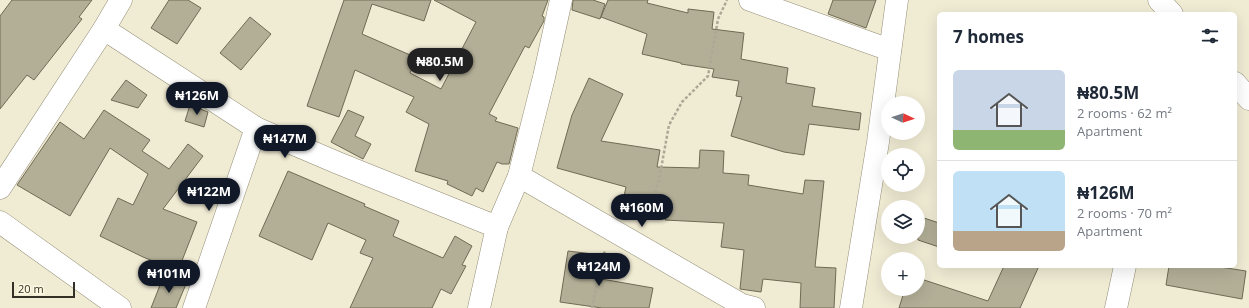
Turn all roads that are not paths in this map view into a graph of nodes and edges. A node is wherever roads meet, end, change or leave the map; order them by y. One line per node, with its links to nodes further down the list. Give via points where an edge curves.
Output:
1 (121, 0): 7 (street)
2 (561, 0): 12 (street)
3 (750, 0): 8 (street)
4 (897, 0): 8 (street)
5 (1159, 0): 6 (street)
6 (1170, 12)
7 (104, 29): 11 (street); 13 (street)
8 (890, 50): 21 (street)
9 (1237, 85): 10 (street)
10 (1249, 99)
11 (256, 128): 15 (street); 18 (street)
12 (519, 176): 15 (street); 20 (street, via 742,305)
13 (0, 188)
14 (0, 222): 17 (street)
15 (496, 227): 19 (street)
16 (1125, 268): 22 (street)
17 (120, 308)
18 (194, 308)
19 (479, 308)
20 (754, 308)
21 (851, 308)
22 (1116, 308)

